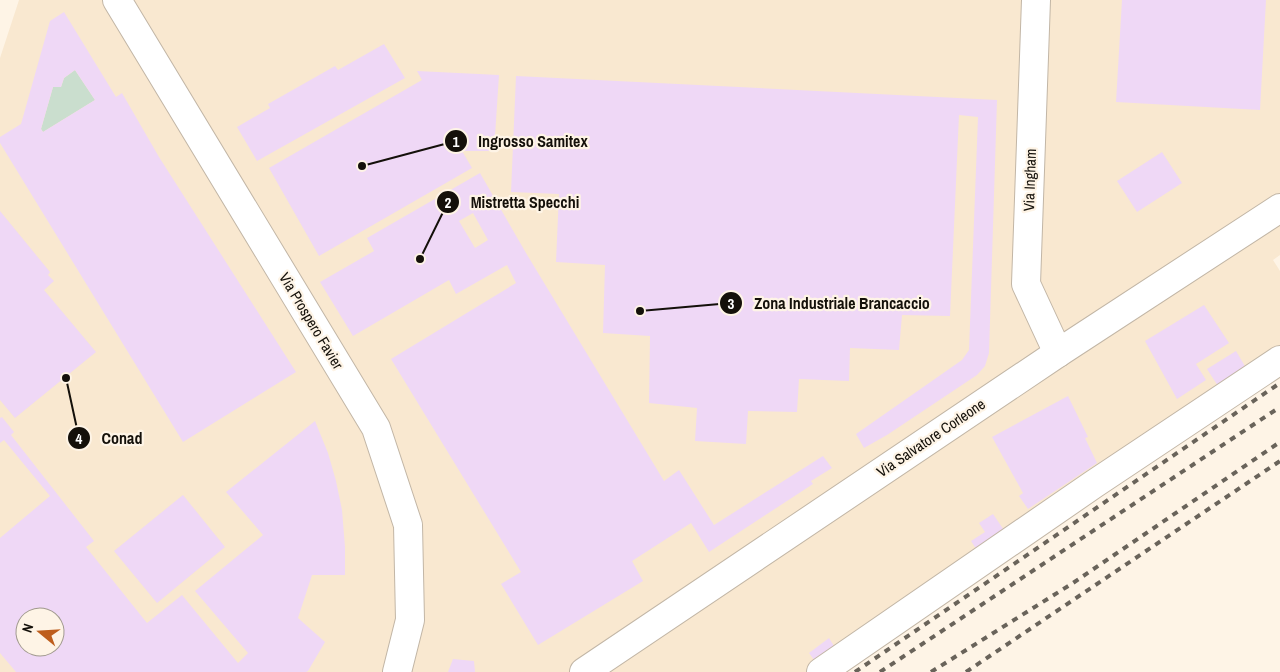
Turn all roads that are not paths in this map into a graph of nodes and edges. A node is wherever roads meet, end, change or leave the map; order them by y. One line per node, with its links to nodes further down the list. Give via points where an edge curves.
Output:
1 (117, 0): 6 (street, Via Prospero Favier, via 376,428 408,525 410,620)
2 (1036, 0): 4 (street, Via Ingham, via 1026,284)
3 (1280, 208): 4 (street, Via Salvatore Corleone)
4 (1058, 353): 7 (street, Via Salvatore Corleone)
5 (1280, 360): 8 (street)
6 (397, 672)
7 (584, 672)
8 (821, 672)

